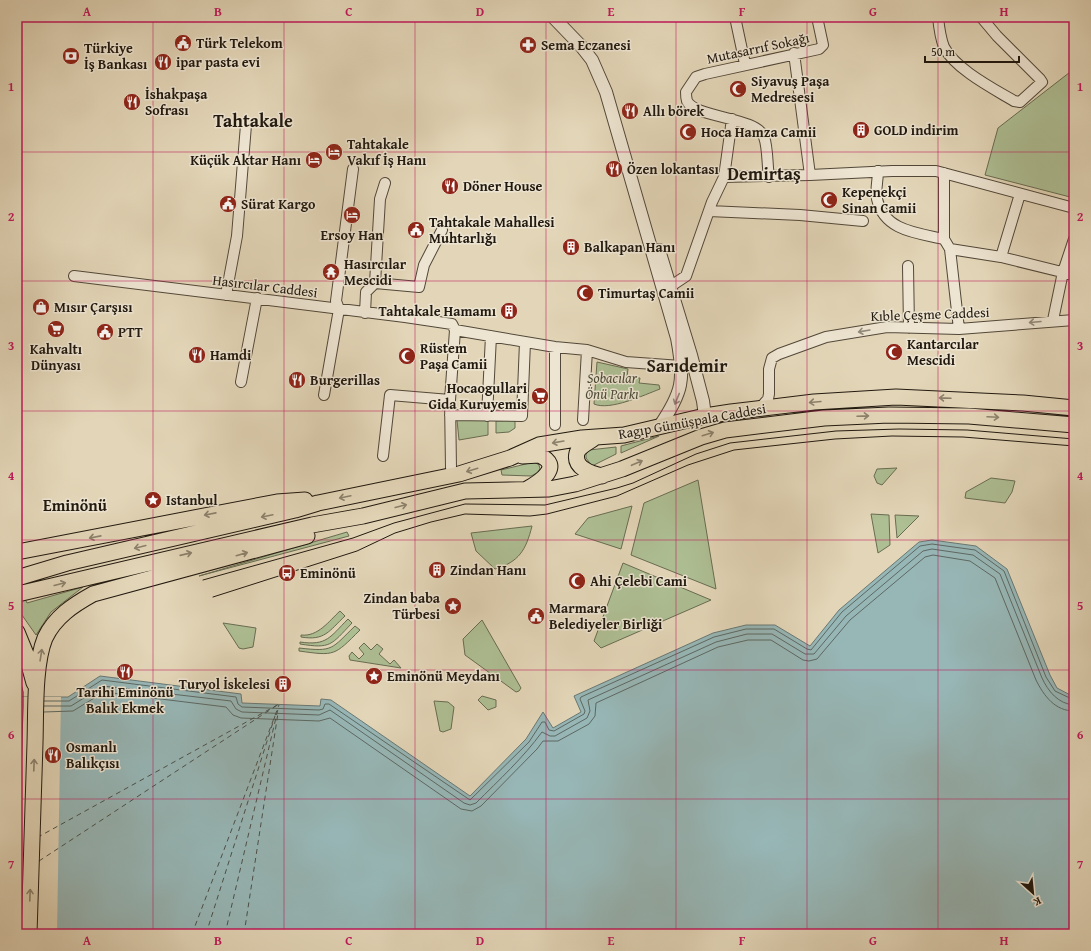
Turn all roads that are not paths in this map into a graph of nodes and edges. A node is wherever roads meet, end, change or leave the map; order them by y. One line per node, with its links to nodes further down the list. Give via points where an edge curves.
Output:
1 (553, 17): 46 (street, via 592,60 606,92 677,338)
2 (563, 17): 32 (street, via 598,58 615,96)
3 (735, 17): 8 (street)
4 (817, 17): 7 (street, Mutasarrıf Sokağı, via 823,45 819,49)
5 (938, 17): 6 (street, via 939,31 945,49 972,75 1014,102 1020,102 1042,82)
6 (981, 17)
7 (794, 53): 8 (street, Mutasarrıf Sokağı); 14 (street)
8 (745, 64): 9 (street, Mutasarrıf Sokağı, via 696,77 686,92 687,101 692,106)
9 (732, 119): 15 (street); 16 (street, via 758,130 764,136)
10 (246, 125): 33 (street, via 237,236)
11 (353, 169): 35 (street, via 336,301)
12 (878, 171): 13 (street); 14 (street); 23 (street, via 877,199 892,224 903,230)
13 (944, 173): 18 (street); 23 (street)
14 (810, 175): 16 (street)
15 (724, 177): 16 (street); 20 (street)
16 (769, 177)
17 (385, 183): 31 (street, via 380,199)
18 (1020, 194): 19 (street); 26 (street)
19 (1074, 208)
20 (709, 211): 21 (street, via 800,215); 32 (street, via 686,276)
21 (863, 222)
22 (442, 230): 31 (street, via 424,265 420,287)
23 (944, 239): 25 (street)
24 (1074, 239): 28 (street)
25 (950, 249): 26 (street); 41 (street)
26 (1001, 257): 28 (street)
27 (908, 266): 40 (street)
28 (1063, 272): 29 (street); 37 (street)
29 (1074, 275)
30 (74, 276): 33 (street, Hasırcılar Caddesi)
31 (374, 283): 36 (street, via 366,292)
32 (671, 286): 55 (street)
33 (226, 295): 34 (street, Hasırcılar Caddesi)
34 (257, 298): 35 (street, Hasırcılar Caddesi); 47 (street)
35 (339, 309): 36 (street, Hasırcılar Caddesi); 48 (street)
36 (365, 312): 39 (street, Hasırcılar Caddesi)
37 (1053, 320): 38 (street, Kıble Çeşme Caddesi); 41 (street, Kıble Çeşme Caddesi, one-way to 41)
38 (1074, 320)
39 (453, 327): 42 (street, Hasırcılar Caddesi); 49 (street)
40 (909, 328): 41 (street, Kıble Çeşme Caddesi); 51 (street, Kıble Çeşme Caddesi, one-way to 51, via 887,327 826,337 779,354 772,358 768,400)
41 (959, 329)
42 (491, 336): 43 (street, Hasırcılar Caddesi); 54 (street)
43 (525, 342): 44 (street, Hasırcılar Caddesi); 54 (street, via 522,416)
44 (555, 347): 45 (street, Hasırcılar Caddesi); 58 (street)
45 (588, 350): 46 (street, Hasırcılar Caddesi, via 626,362); 56 (street)
46 (681, 366): 60 (street, one-way to 60, via 679,394)
47 (241, 382)
48 (324, 395)
49 (450, 400): 53 (street); 63 (street, via 390,395)
50 (788, 405): 51 (main road, Ragıp Gümüşpala Caddesi); 52 (main road, Ragıp Gümüşpala Caddesi, one-way to 50, via 896,397); 57 (main road)
51 (760, 408): 55 (main road, Ragıp Gümüşpala Caddesi)
52 (1074, 408)
53 (450, 415): 54 (street); 65 (street)
54 (487, 416)
55 (705, 416): 60 (main road, Ragıp Gümüşpala Caddesi); 62 (main road)
56 (583, 420)
57 (790, 422): 59 (main road, Ragıp Gümüşpala Caddesi, one-way to 59, via 824,418 929,415 1021,419); 62 (main road, Ragıp Gümüşpala Caddesi, one-way to 57, via 716,432)
58 (555, 425)
59 (1074, 425)
60 (659, 427): 61 (main road, Ragıp Gümüşpala Caddesi, via 624,435)
61 (597, 436): 64 (main road, Ragıp Gümüşpala Caddesi, one-way to 64, via 539,445); 66 (main road, via 577,453 578,462 591,474)
62 (671, 449): 66 (main road, Ragıp Gümüşpala Caddesi, one-way to 62)
63 (383, 456)
64 (510, 458): 67 (main road, via 539,455 548,462 550,467 543,480); 68 (main road, Ragıp Gümüşpala Caddesi, one-way to 68, via 459,474)
65 (451, 468)
66 (602, 476): 67 (main road, Ragıp Gümüşpala Caddesi, via 548,489)
67 (526, 490): 69 (main road, Ragıp Gümüşpala Caddesi, one-way to 67, via 465,492)
68 (318, 503): 70 (main road, one-way to 70, via 303,500 277,502); 71 (main road, one-way to 71, via 67,563)
69 (363, 516): 72 (main road, one-way to 69, via 312,525); 74 (main road, one-way to 69, via 45,640 56,622 74,604 93,594 338,528)
70 (17, 552)
71 (17, 578)
72 (22, 593)
73 (17, 632): 74 (main road, via 26,654)
74 (36, 694): 75 (main road, one-way to 74)
75 (29, 934)

